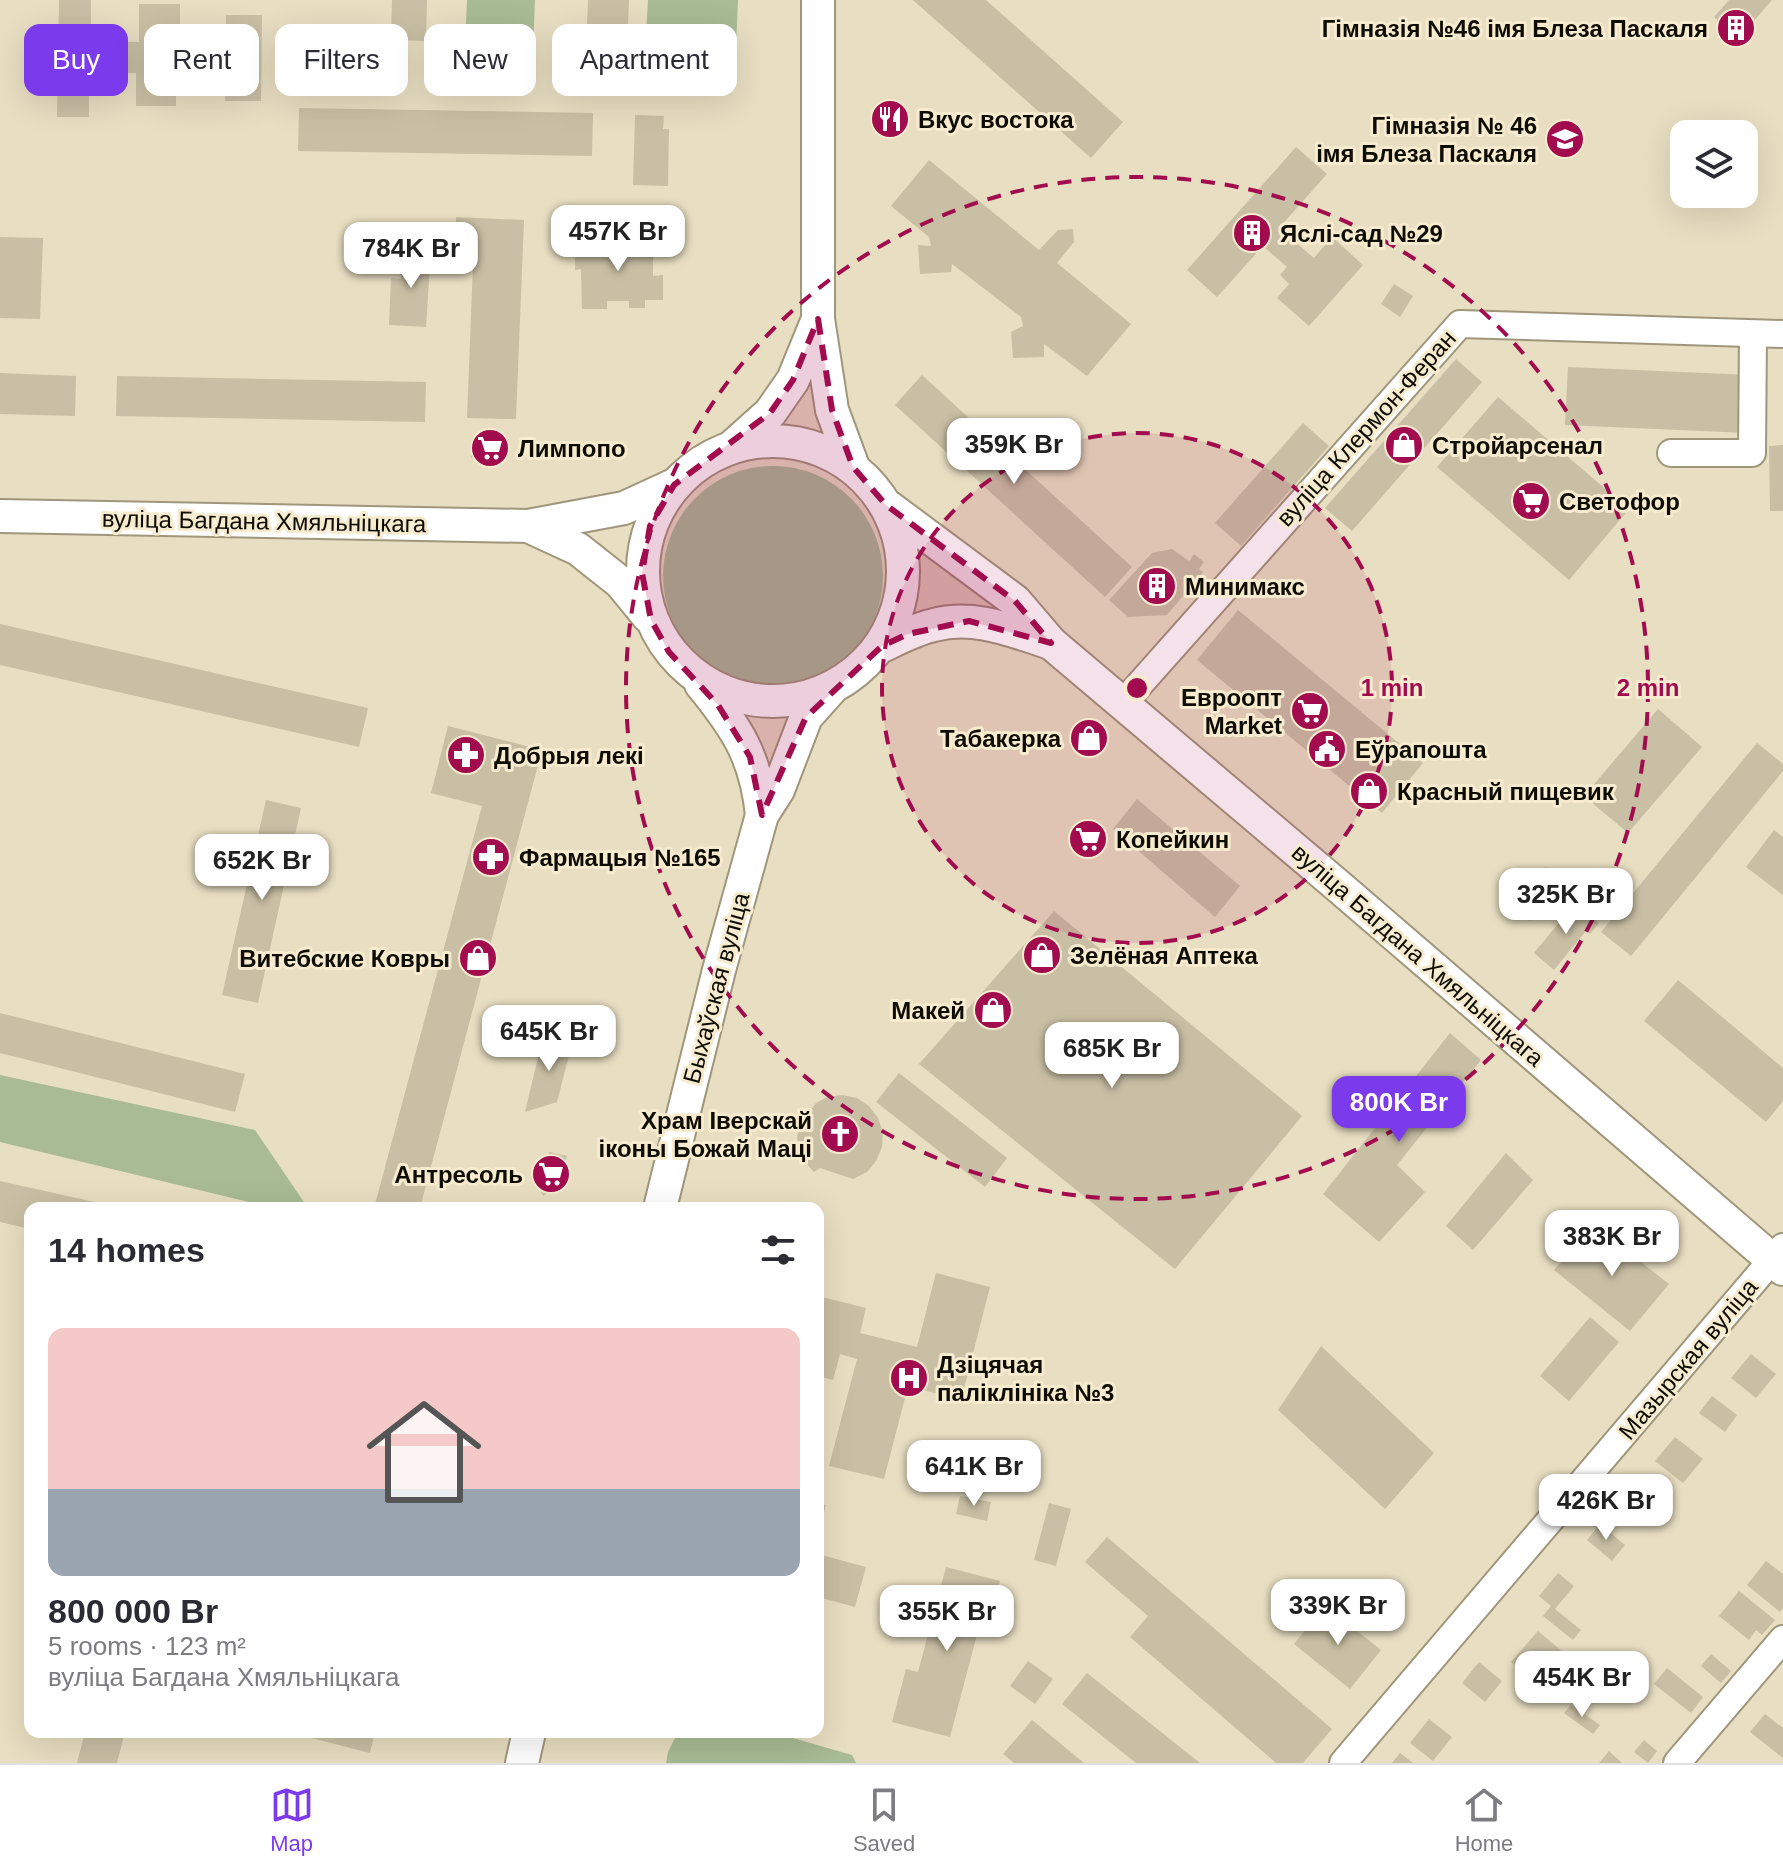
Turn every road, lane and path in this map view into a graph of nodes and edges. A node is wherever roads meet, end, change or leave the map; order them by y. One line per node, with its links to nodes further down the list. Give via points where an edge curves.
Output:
1 (818, 0): 2 (main road)
2 (818, 319): 5 (main road, via 793,380 770,413); 7 (main road, via 832,410)
3 (1753, 334): 4 (street, вуліца Клермон-Феран); 6 (street, via 1752,453); 17 (street, вуліца Клермон-Феран, via 1460,324)
4 (1783, 334)
5 (732, 447): 7 (main road, via 774,440 816,447); 8 (main road, via 701,462)
6 (1671, 453)
7 (853, 467): 9 (main road)
8 (674, 485): 11 (main road, вуліца Багдана Хмяльніцкага, via 624,508); 12 (main road, via 650,526 644,557)
9 (886, 505): 13 (main road, вуліца Багдана Хмяльніцкага, via 1015,601); 14 (main road, via 903,551 901,600)
10 (0, 516): 11 (main road, вуліца Багдана Хмяльніцкага)
11 (528, 526): 12 (main road, вуліца Багдана Хмяльніцкага, via 578,549 621,583)
12 (651, 620): 15 (main road, via 669,652)
13 (1051, 643): 14 (main road, вуліца Багдана Хмяльніцкага, via 969,621 935,624); 17 (main road, вуліца Багдана Хмяльніцкага)
14 (882, 646): 16 (main road, via 859,671)
15 (696, 678): 16 (main road, via 739,698 770,701 786,702); 18 (main road, Быхаўская вуліца, via 744,745 758,782)
16 (831, 689): 18 (main road, Быхаўская вуліца, via 806,717 778,790)
17 (1123, 703): 20 (main road, вуліца Багдана Хмяльніцкага)
18 (762, 815): 19 (main road, Быхаўская вуліца)
19 (661, 1202)
20 (1779, 1259): 24 (street, Мазырская вуліца)
21 (1783, 1639): 25 (street)
22 (528, 1738): 23 (main road)
23 (522, 1763)
24 (1343, 1763)
25 (1677, 1763)

